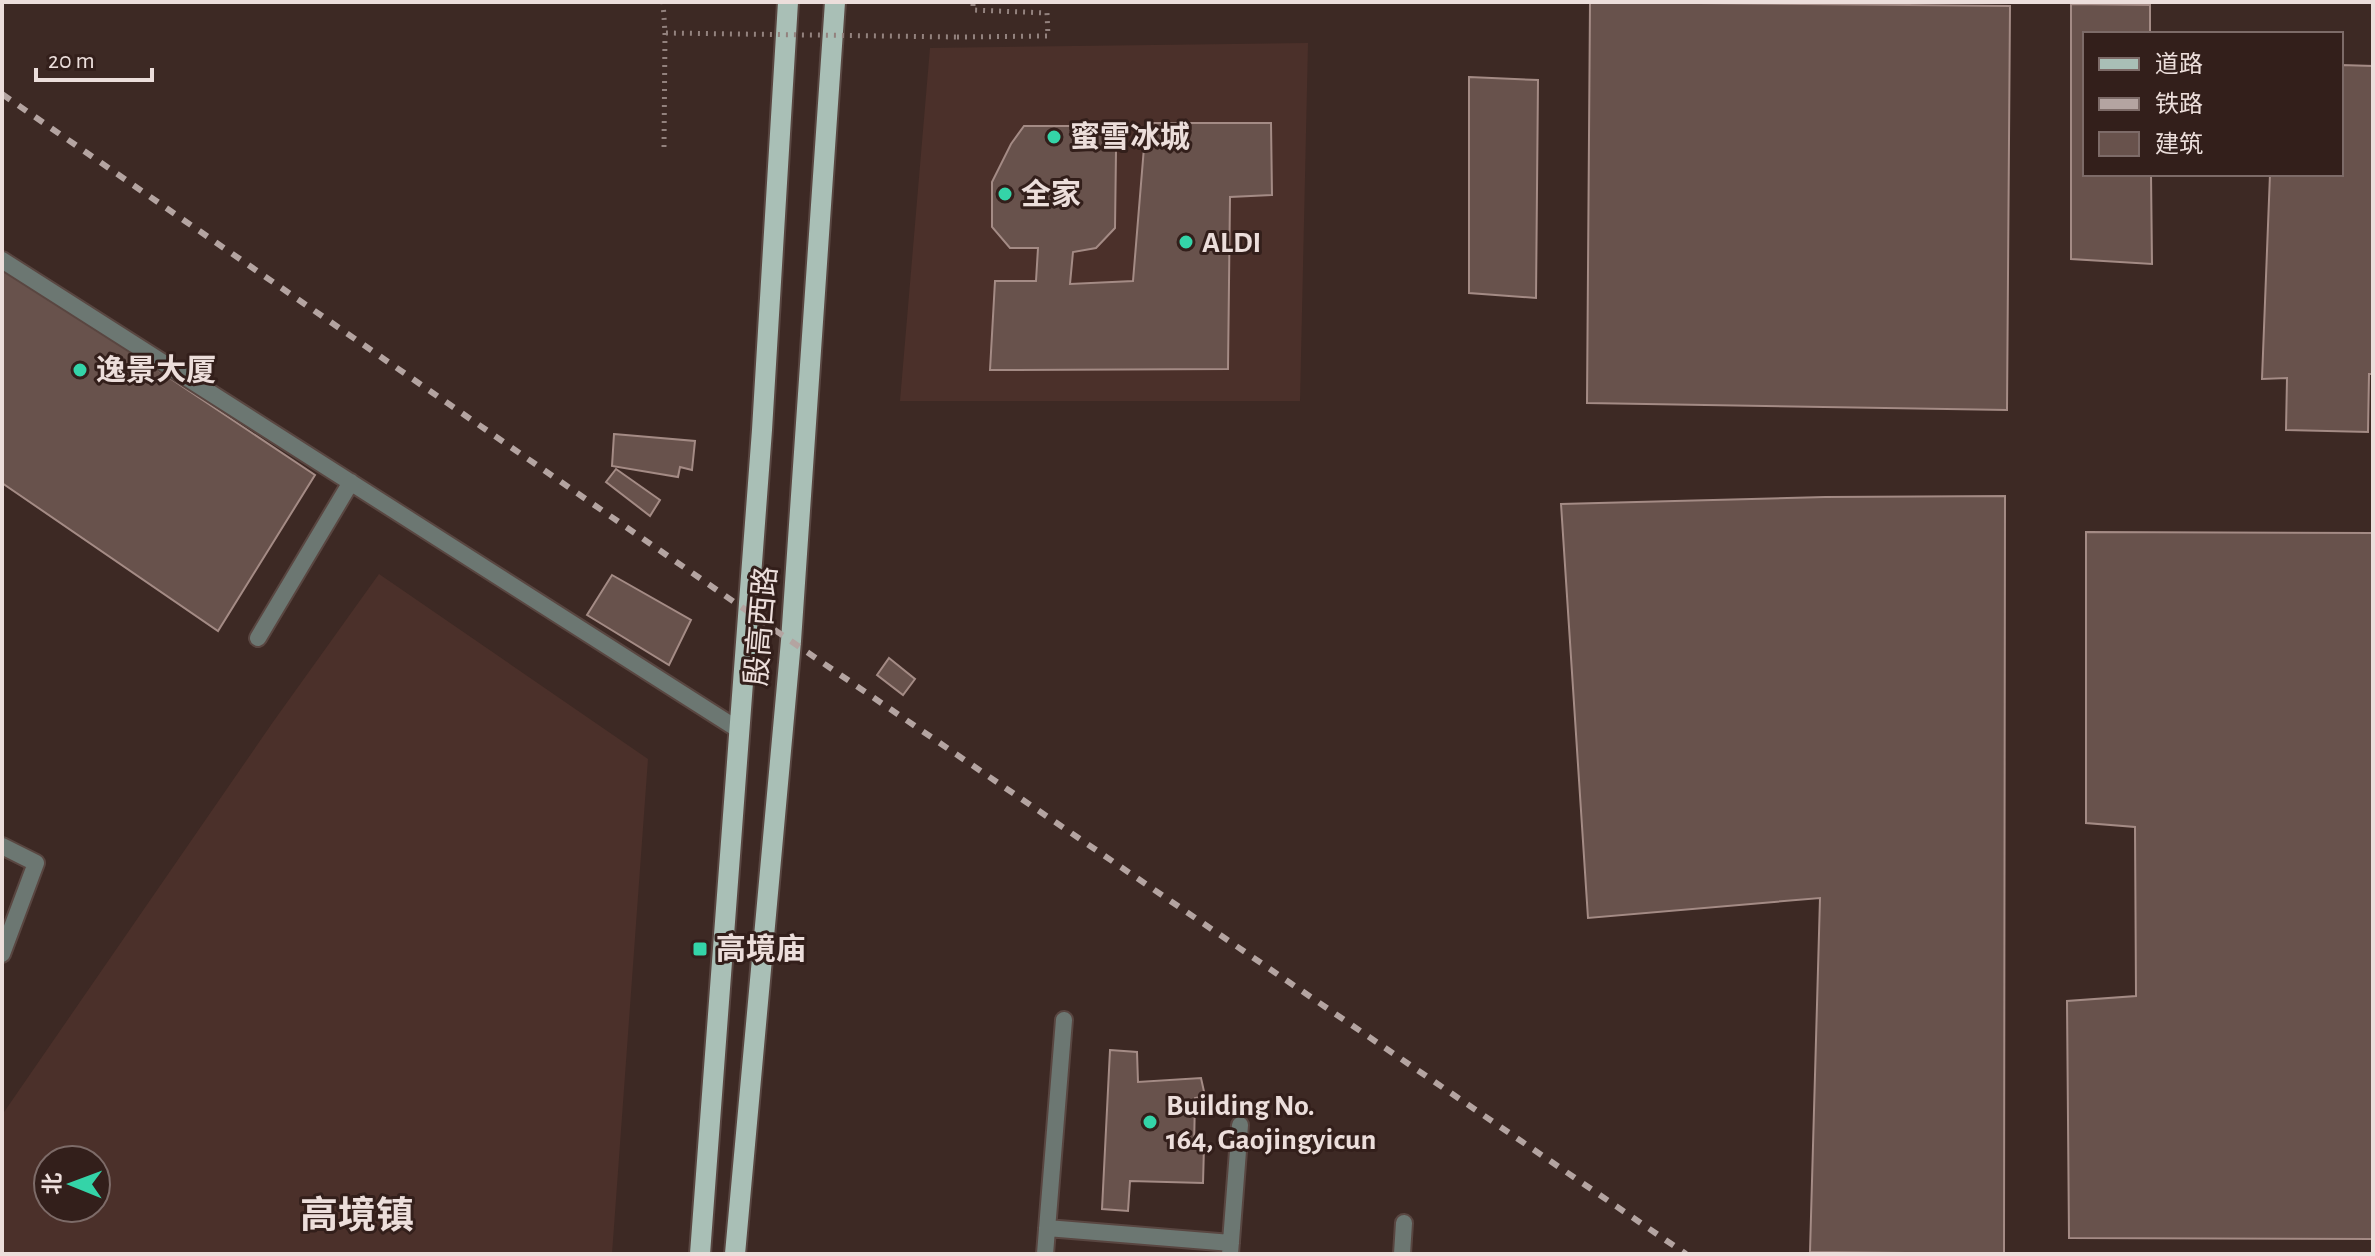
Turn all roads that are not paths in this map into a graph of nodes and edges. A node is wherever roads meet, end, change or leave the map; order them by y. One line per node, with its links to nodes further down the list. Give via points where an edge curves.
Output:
1 (788, 2): 6 (main road, 殷高西路)
2 (835, 2): 15 (main road, 殷高西路, via 791,641)
3 (2, 260): 4 (lane)
4 (351, 482): 5 (lane); 6 (lane)
5 (258, 638)
6 (739, 730): 14 (main road, 殷高西路)
7 (2, 846): 8 (lane, via 36,863)
8 (2, 954)
9 (1064, 1020): 12 (lane)
10 (1240, 1125): 13 (lane)
11 (1404, 1223): 17 (lane)
12 (1047, 1228): 13 (lane); 16 (lane)
13 (1230, 1248)
14 (700, 1254)
15 (735, 1254)
16 (1045, 1254)
17 (1402, 1254)

